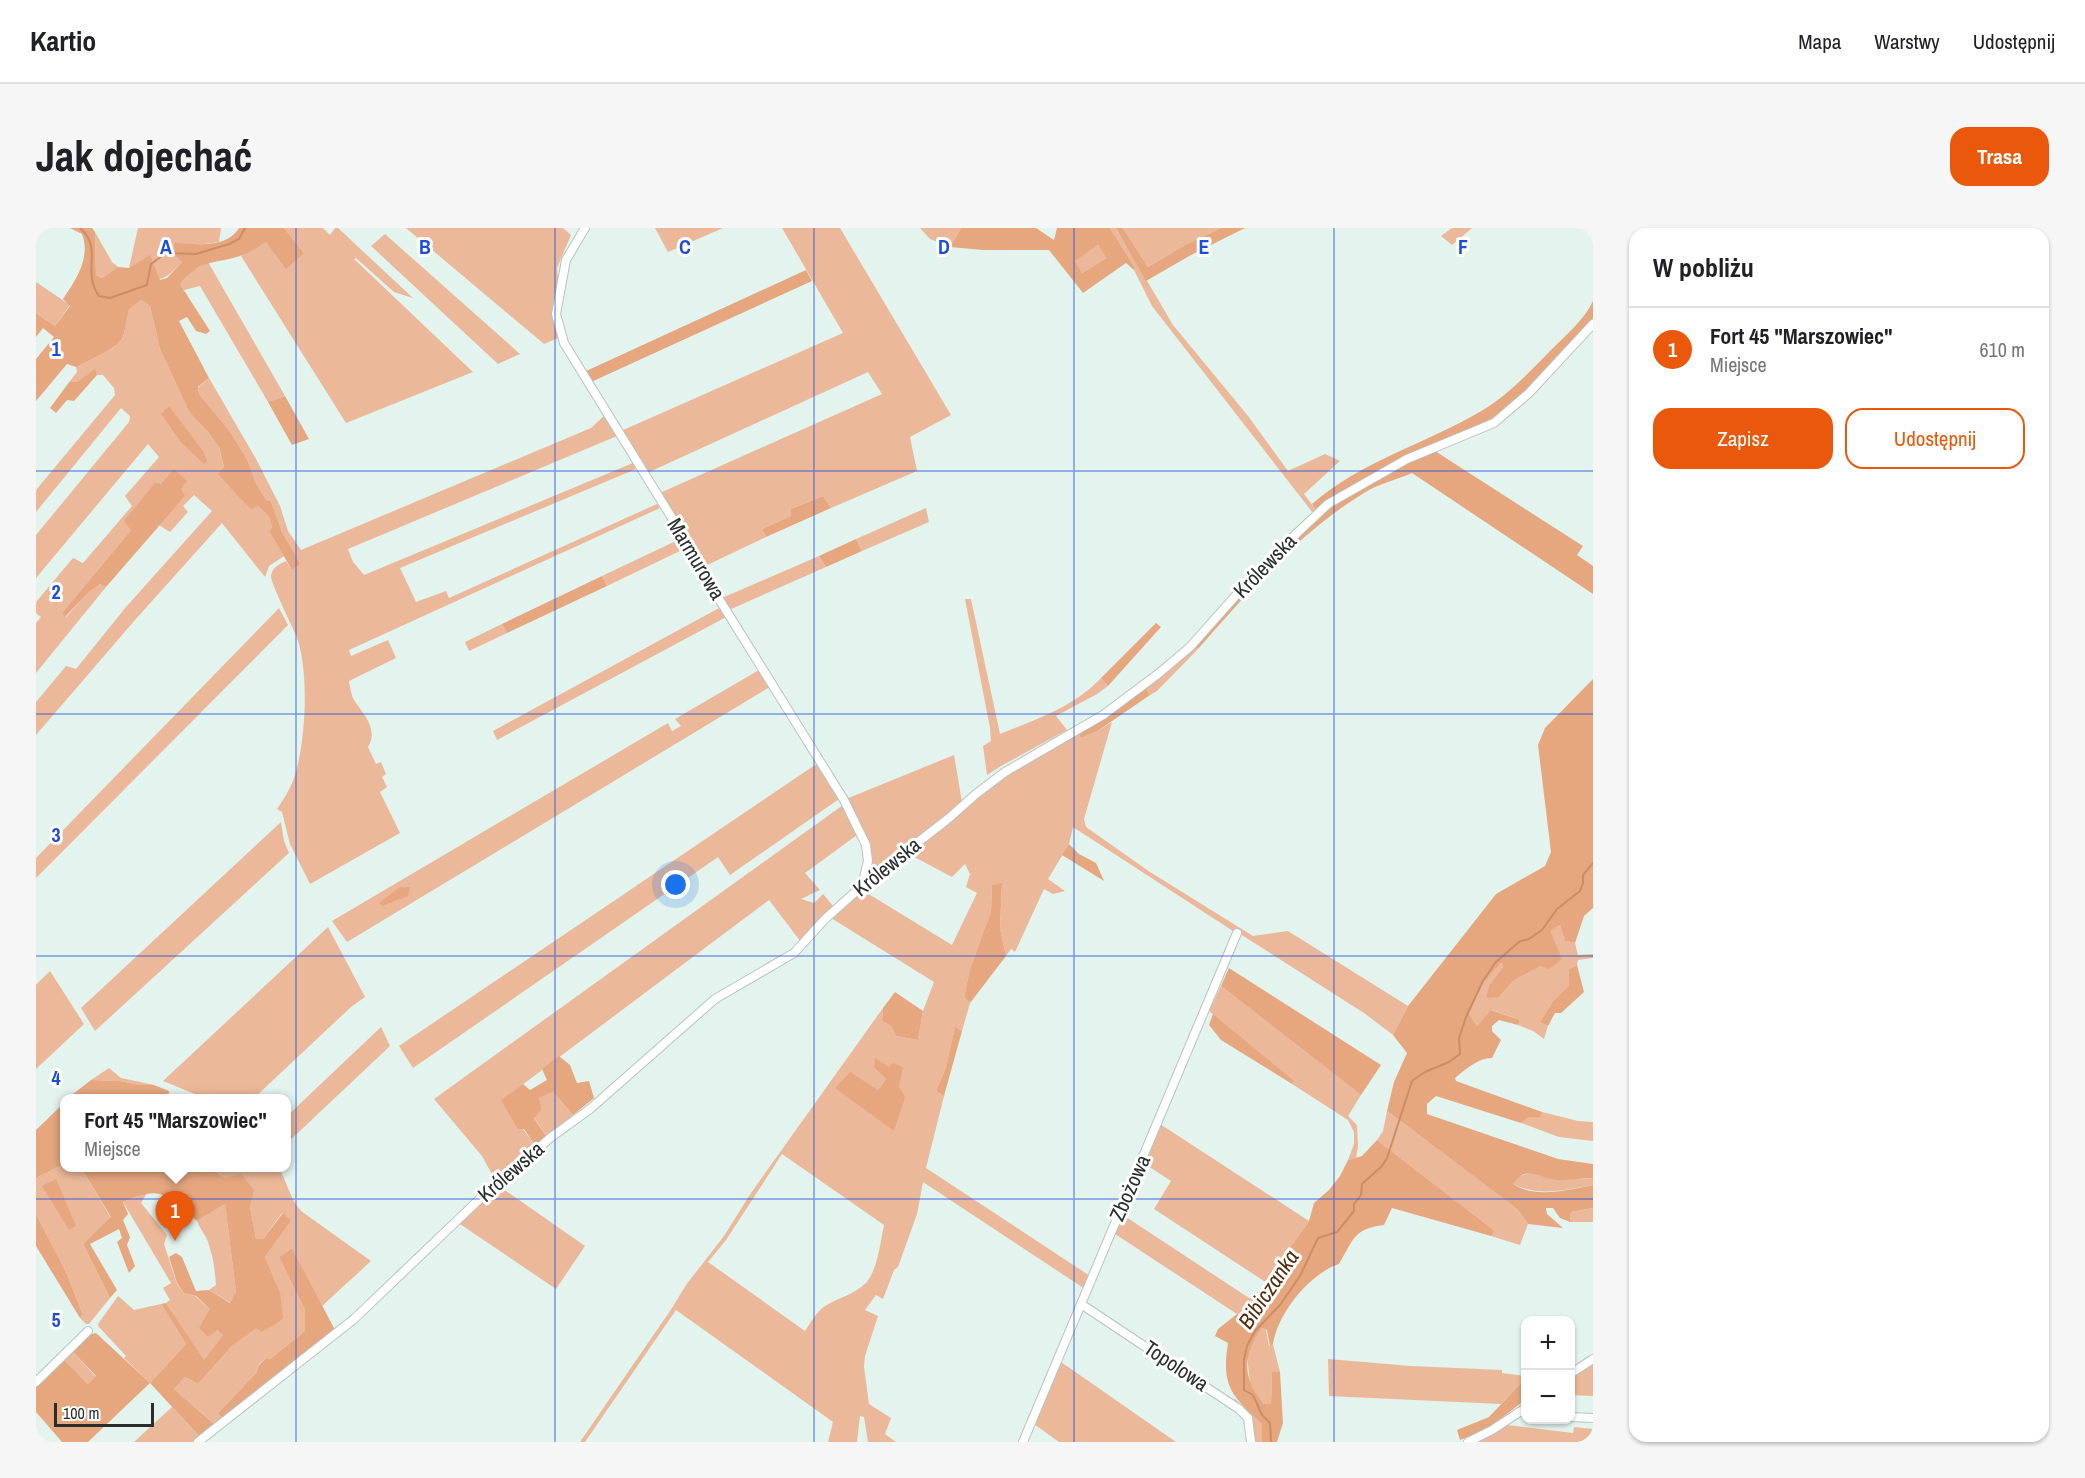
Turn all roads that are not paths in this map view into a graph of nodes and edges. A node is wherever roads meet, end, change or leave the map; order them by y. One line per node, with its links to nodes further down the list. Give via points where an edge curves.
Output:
1 (585, 228): 3 (street, Marmurowa, via 566,260 556,314 564,343 844,800 866,845 868,861)
2 (1593, 324): 3 (street, Królewska, via 1529,393 1494,423 1407,459 1328,504 1262,566 1190,647 1158,674 1103,716 1005,772)
3 (862, 886): 13 (street, Królewska, via 794,953 715,999 590,1109 488,1191 354,1319)
4 (1237, 933): 5 (street, Zbożowa)
5 (1081, 1304): 14 (street, Zbożowa); 15 (street, Topolowa, via 1239,1409 1248,1418)
6 (88, 1331): 9 (street)
7 (1593, 1359): 8 (street)
8 (1575, 1371)
9 (36, 1382)
10 (1521, 1411): 16 (street)
11 (1575, 1417): 12 (street)
12 (1593, 1418)
13 (198, 1442)
14 (1023, 1442)
15 (1251, 1442)
16 (1468, 1442)

